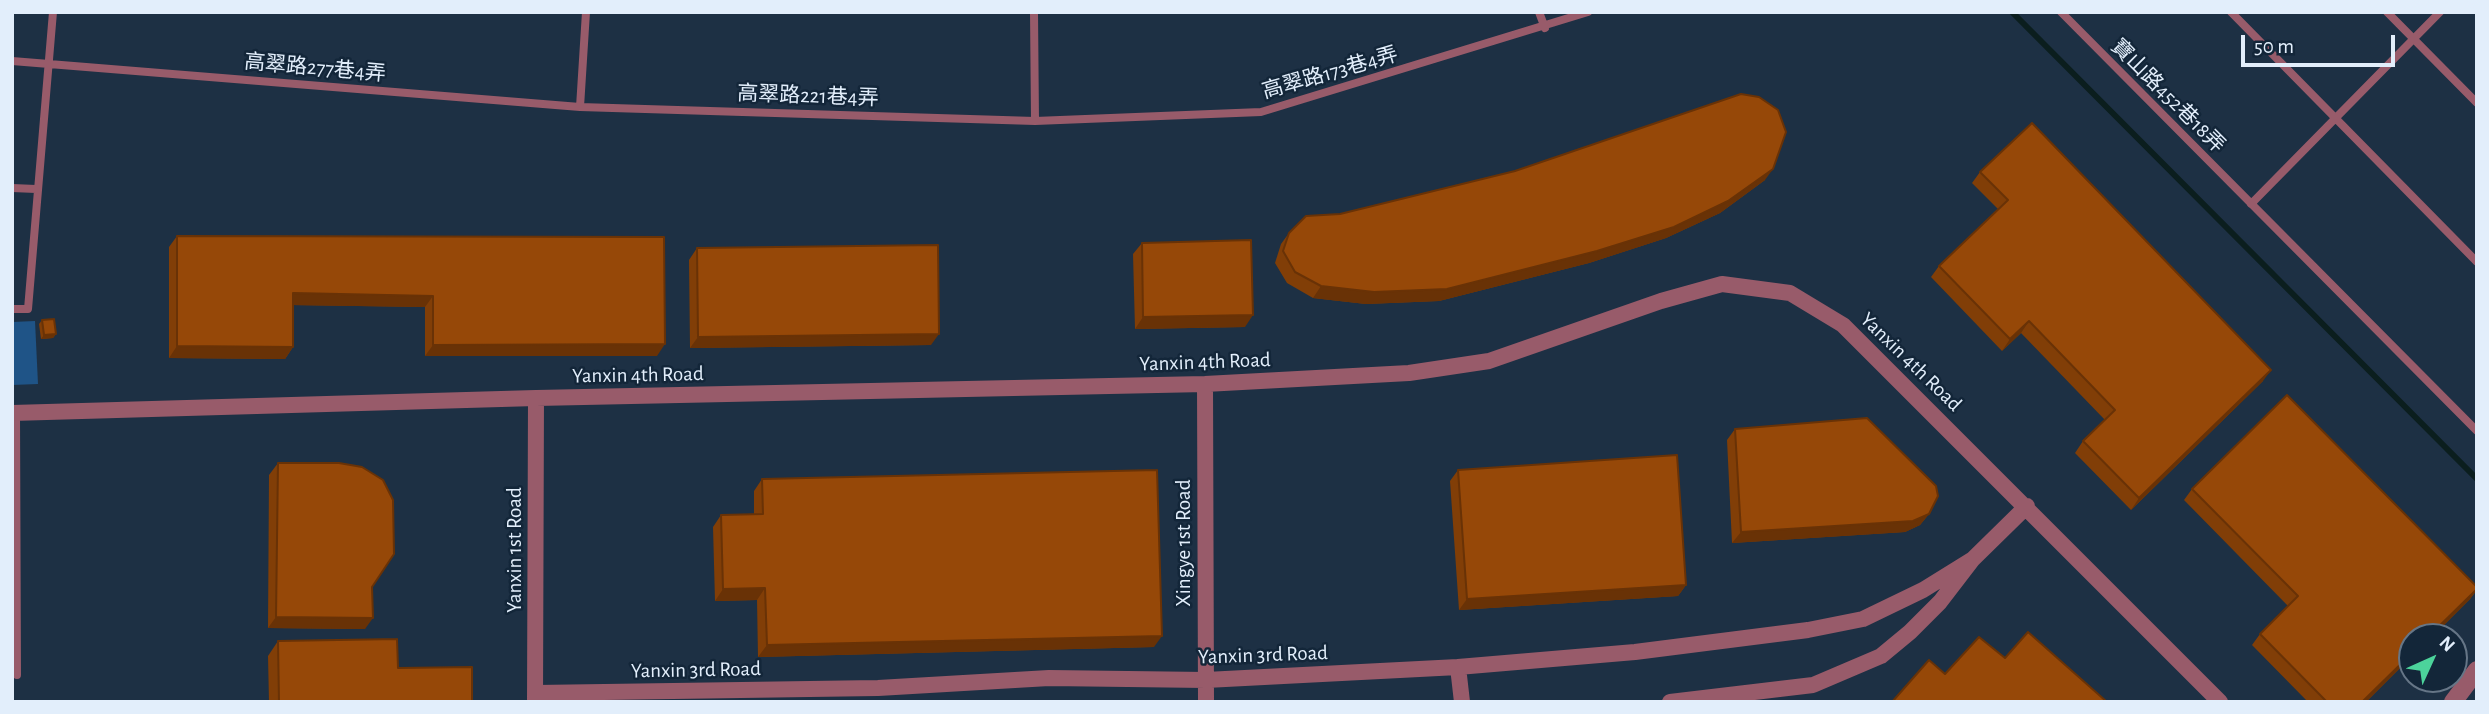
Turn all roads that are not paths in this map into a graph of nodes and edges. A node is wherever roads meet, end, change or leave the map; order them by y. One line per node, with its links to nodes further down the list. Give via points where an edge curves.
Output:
1 (53, 12): 13 (lane)
2 (586, 12): 15 (lane)
3 (1034, 12): 17 (lane)
4 (1539, 12): 10 (lane)
5 (1588, 12): 10 (lane, 高翠路173巷4弄)
6 (2061, 12): 20 (lane, 寶山路452巷18弄)
7 (2231, 12): 16 (lane)
8 (2387, 12): 11 (lane)
9 (2440, 12): 11 (lane)
10 (1545, 28): 17 (lane, 高翠路173巷4弄, via 1261,112)
11 (2414, 40): 14 (lane); 16 (lane)
12 (12, 61): 13 (lane, 高翠路277巷4弄)
13 (48, 64): 15 (lane, 高翠路277巷4弄); 19 (lane)
14 (2477, 103)
15 (580, 107): 17 (lane, 高翠路221巷4弄)
16 (2336, 119): 20 (lane); 21 (lane)
17 (1035, 121)
18 (12, 188): 19 (lane)
19 (36, 189): 22 (lane, via 28,309)
20 (2251, 204): 26 (lane, 寶山路452巷18弄)
21 (2477, 262)
22 (12, 309)
23 (1205, 384): 24 (street, Yanxin 4th Road); 27 (street, Yanxin 4th Road, via 1409,373 1489,361 1722,284 1790,293 1843,325); 32 (street, Xingye 1st Road)
24 (536, 398): 25 (street, Yanxin 4th Road); 34 (street, Yanxin 1st Road)
25 (14, 414): 31 (lane)
26 (2477, 431)
27 (2028, 506): 28 (street, Yanxin 3rd Road); 38 (street, Yanxin 4th Road)
28 (1973, 559): 29 (street, Yanxin 3rd Road, via 1863,619 1635,652); 37 (street, Yanxin 3rd Road, via 1940,602 1881,656 1814,685)
29 (1458, 667): 32 (street, Yanxin 3rd Road); 36 (street)
30 (2477, 670): 39 (street)
31 (17, 676)
32 (1206, 680): 33 (street, Yanxin 3rd Road, via 1049,678); 35 (street, Xingye 1st Road)
33 (878, 695): 34 (street, Yanxin 3rd Road)
34 (535, 697)
35 (1206, 702)
36 (1462, 702)
37 (1670, 702)
38 (2220, 702)
39 (2453, 702)

